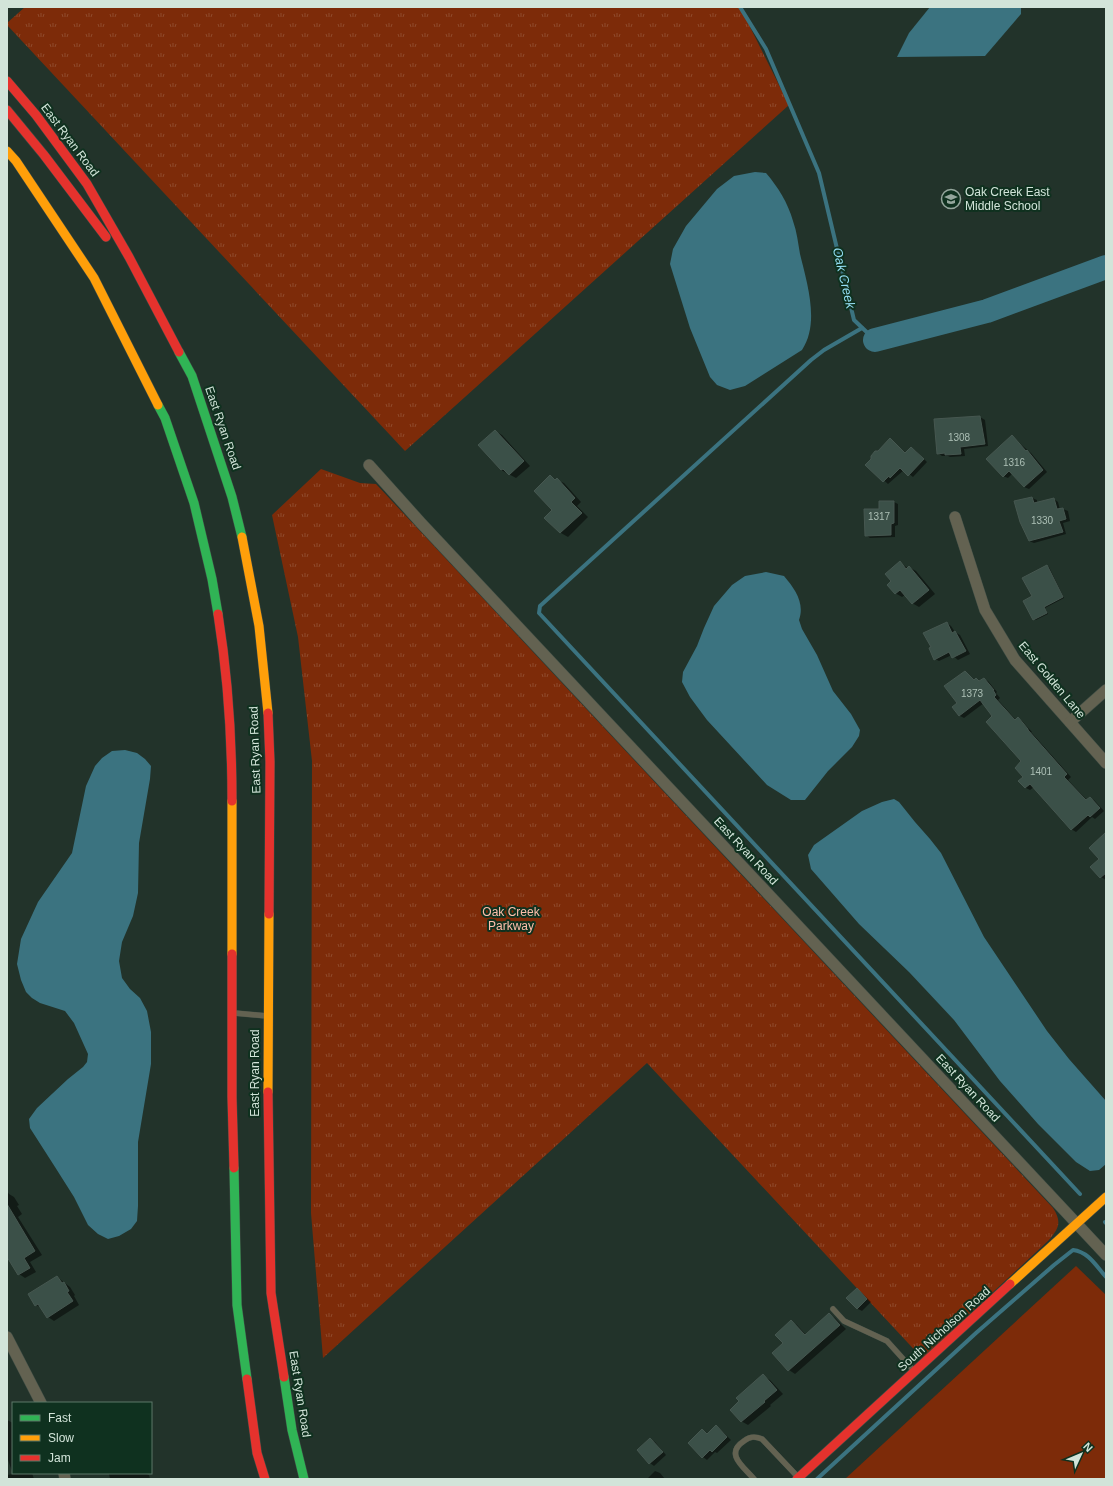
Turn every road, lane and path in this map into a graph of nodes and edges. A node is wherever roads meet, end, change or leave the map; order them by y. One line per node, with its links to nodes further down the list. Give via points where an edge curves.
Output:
1 (7, 81): 4 (main road, East Ryan Road, via 40,120 87,184)
2 (7, 110): 4 (main road)
3 (7, 150): 10 (main road, East Ryan Road, via 94,278 165,418 194,503 212,579 225,657 230,709)
4 (144, 286): 11 (main road, East Ryan Road, via 192,376 232,497 259,626 270,762)
5 (369, 465): 13 (street, East Ryan Road)
6 (955, 518): 8 (street, East Golden Lane, via 985,610 1015,660)
7 (1106, 690): 8 (street)
8 (1070, 722): 9 (street, East Golden Lane)
9 (1106, 763)
10 (232, 1013): 11 (lane); 19 (main road, East Ryan Road, via 237,1305 257,1453)
11 (268, 1016): 20 (main road, East Ryan Road, via 271,1293 292,1430)
12 (1106, 1197): 13 (main road, South Nicholson Road)
13 (1077, 1224): 14 (street, East Ryan Road); 17 (main road, South Nicholson Road)
14 (1106, 1255)
15 (833, 1309): 17 (lane, via 844,1321 887,1341)
16 (7, 1337): 18 (street)
17 (915, 1372): 22 (main road, South Nicholson Road)
18 (40, 1402)
19 (265, 1479)
20 (304, 1479)
21 (754, 1479): 22 (lane, via 737,1460 735,1454 740,1443 754,1436 762,1439)
22 (798, 1479)

